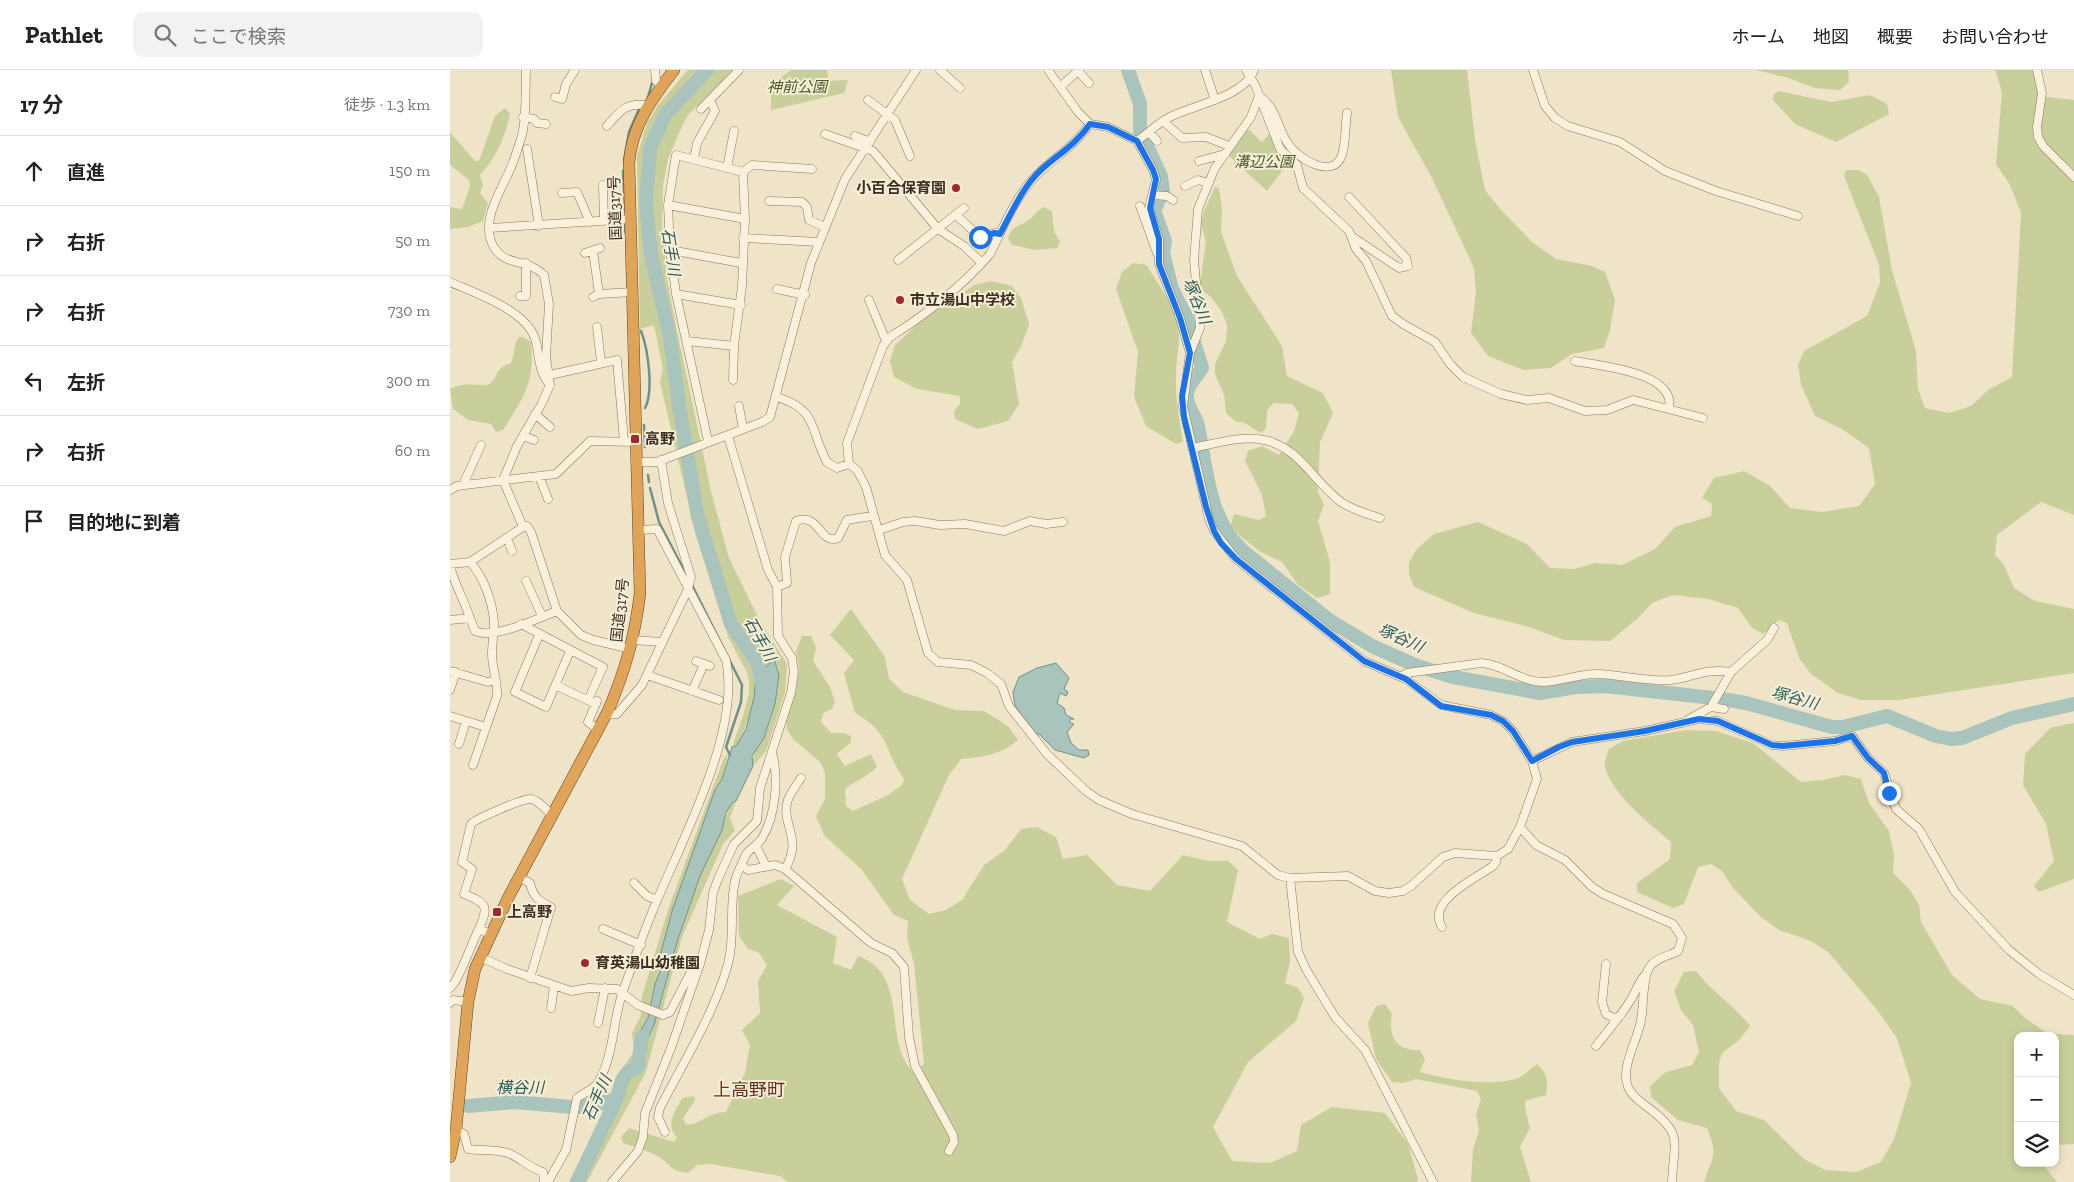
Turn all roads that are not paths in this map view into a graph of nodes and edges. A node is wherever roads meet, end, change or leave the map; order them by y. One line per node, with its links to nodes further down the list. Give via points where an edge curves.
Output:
1 (526, 70): 28 (street)
2 (575, 70): 20 (street, via 562,99)
3 (655, 70): 16 (street, via 656,81)
4 (674, 70): 16 (highway, 国道317号)
5 (739, 70): 23 (street)
6 (940, 70): 18 (street)
7 (1048, 70): 17 (street)
8 (1078, 70): 15 (street); 17 (street)
9 (1204, 70): 22 (street)
10 (1246, 70): 14 (street)
11 (1533, 70): 61 (street, via 1545,106 1554,118 1568,126 1620,142 1664,170 1716,192)
12 (2037, 70): 48 (street, via 2042,94 2038,137)
13 (914, 71): 26 (street)
14 (1252, 74): 19 (street); 22 (street)
15 (1089, 83)
16 (662, 86): 24 (highway, 国道317号)
17 (1060, 87): 31 (street)
18 (960, 88)
19 (1259, 96): 27 (street, via 1267,101 1290,146 1313,165 1322,168 1338,161 1342,155); 39 (street, via 1251,117); 71 (street, via 1280,149 1297,165 1303,188 1345,226)
20 (555, 97)
21 (868, 100): 26 (street)
22 (1215, 100): 29 (street)
23 (710, 102): 25 (street); 43 (street, via 715,111 697,143)
24 (648, 106): 32 (street, via 640,104 622,108); 63 (highway, 国道317号, via 636,129 630,151)
25 (701, 109)
26 (888, 113): 38 (street); 42 (street, via 895,120)
27 (1347, 113)
28 (523, 117): 30 (street); 68 (street, via 516,153 489,217)
29 (1163, 121): 36 (street); 39 (street, via 1182,138 1206,137)
30 (546, 124)
31 (1090, 124): 36 (street); 70 (street, via 1072,146 1030,182)
32 (607, 126)
33 (734, 131): 45 (street)
34 (826, 134): 38 (street)
35 (855, 136): 38 (street)
36 (1143, 137): 37 (street); 53 (street)
37 (1157, 141)
38 (867, 145): 67 (street, via 845,179); 69 (street)
39 (1229, 146): 41 (street)
40 (527, 149): 66 (street)
41 (1225, 154): 44 (street); 49 (street)
42 (910, 156)
43 (694, 159): 45 (street); 57 (street, via 674,156)
44 (1199, 161)
45 (727, 168): 47 (street)
46 (812, 169): 47 (street, via 752,165)
47 (743, 172): 62 (street)
48 (2074, 177)
49 (1208, 183): 51 (street, via 1198,180); 93 (street, via 1200,201 1196,226 1195,275 1200,318)
50 (603, 185): 64 (street)
51 (1185, 186)
52 (562, 193): 65 (street, via 577,192)
53 (1159, 195): 55 (street); 80 (street, via 1150,208 1159,239)
54 (1349, 198): 71 (street, via 1406,258 1408,266 1399,268)
55 (1173, 200)
56 (770, 201): 67 (street, via 802,202 807,207 809,220)
57 (668, 205): 62 (street); 74 (street)
58 (1140, 206): 80 (street)
59 (964, 208): 60 (street)
60 (956, 215): 69 (street); 70 (street, via 980,237)
61 (1798, 216)
62 (745, 218): 72 (street)
63 (630, 219): 64 (street); 83 (highway, 国道317号)
64 (604, 221): 65 (street)
65 (590, 222): 66 (street)
66 (539, 226): 68 (street)
67 (825, 227): 73 (street)
68 (490, 228): 77 (street, via 494,248 500,256)
69 (938, 229): 76 (street); 79 (street, via 964,246)
70 (1000, 234): 79 (street)
71 (1351, 236): 101 (street, via 1392,316 1435,342 1450,364 1470,382 1501,394 1527,400 1549,398 1585,410 1607,410 1633,400)
72 (743, 238): 73 (street); 78 (street)
73 (819, 242): 85 (street)
74 (670, 250): 78 (street); 84 (street)
75 (593, 251): 83 (street, via 596,295)
76 (898, 260)
77 (526, 263): 86 (street, via 526,296); 96 (street, via 539,269 547,284 546,357)
78 (741, 263): 88 (street)
79 (982, 264): 91 (street)
80 (1159, 264): 93 (street)
81 (450, 282): 98 (street, via 521,318 532,330 541,372)
82 (777, 289): 85 (street)
83 (633, 292): 109 (highway, 国道317号)
84 (676, 294): 88 (street); 90 (street)
85 (804, 294): 99 (street)
86 (520, 296)
87 (869, 300): 91 (street)
88 (740, 305): 92 (street)
89 (598, 327): 95 (street)
90 (687, 342): 92 (street); 110 (street)
91 (886, 342): 115 (street, via 847,443)
92 (734, 346): 97 (street)
93 (1191, 351): 112 (street, via 1182,406)
94 (1575, 361): 101 (street, via 1649,378 1665,388)
95 (601, 362): 96 (street); 109 (street, via 616,360)
96 (550, 375): 98 (street)
97 (733, 380)
98 (550, 385): 102 (street)
99 (777, 398): 105 (street, via 767,420); 115 (street, via 806,412 826,462 837,468)
100 (739, 406): 105 (street)
101 (1669, 409): 103 (street)
102 (535, 414): 104 (street); 106 (street)
103 (1703, 418)
104 (550, 427)
105 (743, 429): 107 (street)
106 (523, 436): 108 (street); 117 (street)
107 (728, 436): 110 (street); 133 (street, via 768,570)
108 (534, 440)
109 (629, 442): 114 (highway, 国道317号); 116 (street, via 590,441 562,470)
110 (706, 442): 113 (street)
111 (481, 445): 118 (street)
112 (1194, 448): 122 (street, via 1251,439 1278,444 1289,450 1341,502); 150 (street, via 1214,531 1236,559 1358,656)
113 (661, 460): 114 (street); 134 (street, via 676,531 690,572)
114 (636, 462): 125 (highway, 国道317号)
115 (849, 464): 121 (street, via 862,477)
116 (539, 476): 117 (street); 120 (street)
117 (503, 480): 118 (street); 124 (street)
118 (463, 486): 119 (street)
119 (450, 490)
120 (548, 499)
121 (872, 516): 126 (street); 133 (street, via 847,520 838,538 833,540 828,539 810,520 796,521 785,558 787,583)
122 (1380, 518)
123 (1063, 522): 126 (street, via 1046,524 1030,520 1004,531 965,524 915,521)
124 (523, 527): 127 (street); 135 (street, via 527,526 531,532)
125 (638, 530): 134 (street, via 658,529); 144 (highway, 国道317号, via 640,593)
126 (879, 530): 178 (street, via 885,555 907,580 928,653 938,662 971,665 1001,684 1009,706 1020,722 1061,769 1086,791 1132,814 1242,846 1278,874)
127 (506, 538): 128 (street); 129 (street)
128 (512, 551)
129 (470, 562): 130 (street); 141 (street, via 480,576 492,609)
130 (450, 565): 132 (street)
131 (526, 581): 136 (street)
132 (452, 586): 137 (street, via 462,594)
133 (777, 588): 166 (street, via 778,636 792,658 794,672 791,693)
134 (688, 589): 143 (street); 180 (street, via 726,660 730,676 729,706 719,746 692,822)
135 (557, 611): 136 (street); 144 (street, via 580,635 593,640)
136 (542, 616): 139 (street)
137 (470, 618): 138 (street); 141 (street, via 475,632)
138 (450, 620)
139 (521, 624): 141 (street); 142 (street)
140 (1774, 628): 148 (street, via 1767,640)
141 (494, 632): 151 (street)
142 (539, 635): 145 (street); 152 (street, via 515,692 546,707)
143 (662, 642): 144 (street); 149 (street)
144 (632, 644): 159 (highway, 国道317号)
145 (570, 650): 152 (street); 155 (street, via 602,667)
146 (704, 664): 154 (street)
147 (453, 671): 151 (street, via 488,682); 153 (street)
148 (1731, 672): 150 (street, via 1701,671 1672,680 1597,674 1545,682 1519,677 1490,663); 157 (street)
149 (646, 675): 154 (street); 159 (street, via 642,685 617,714)
150 (1401, 676): 167 (street, via 1441,706 1491,715 1503,721)
151 (495, 680): 163 (street, via 497,696)
152 (557, 686): 155 (street)
153 (450, 690)
154 (692, 691): 156 (street)
155 (588, 700): 164 (street, via 597,702 588,722)
156 (719, 700)
157 (1716, 701): 158 (street); 162 (street)
158 (1724, 709)
159 (606, 715): 164 (highway, 国道317号)
160 (450, 716): 161 (street)
161 (466, 721): 163 (street); 165 (street)
162 (1687, 721): 167 (street, via 1572,742); 195 (street, via 1710,718 1772,745 1835,741 1852,736 1884,773 1896,809 1918,828 1955,892 2009,950 2032,969)
163 (486, 727): 168 (street)
164 (598, 730): 170 (highway, 国道317号)
165 (459, 744)
166 (771, 750): 172 (street, via 777,770 775,788 768,828); 187 (street, via 760,788 757,821 734,844 713,893 709,930)
167 (1532, 761): 171 (street, via 1537,779)
168 (473, 765)
169 (801, 778): 176 (street, via 788,802 793,843)
170 (552, 815): 177 (highway, 国道317号); 182 (street, via 530,799 471,824 462,862 472,869 464,894 477,899 486,908)
171 (1520, 827): 173 (street, via 1508,849); 189 (street, via 1536,845 1565,860 1592,887 1615,900 1660,917 1679,930 1682,938 1678,951 1653,963)
172 (756, 846): 174 (street); 175 (street)
173 (1497, 856): 178 (street, via 1455,853 1443,857 1407,889 1389,893 1375,891 1348,876); 181 (street, via 1493,866 1444,901 1438,921)
174 (742, 865): 175 (street, via 748,870); 203 (street, via 731,898 733,936 726,970 719,992 660,1108 658,1117)
175 (766, 866): 176 (street)
176 (786, 869): 205 (street, via 871,943 900,960 904,968 911,1050 916,1066 953,1135 954,1142)
177 (519, 877): 184 (highway, 国道317号); 190 (street, via 530,883 538,901 551,907)
178 (1290, 878): 212 (street, via 1298,952 1302,962 1335,1017 1366,1050)
179 (634, 883): 180 (street, via 647,896)
180 (657, 900): 185 (street)
181 (1442, 927)
182 (479, 929): 184 (street); 192 (street, via 459,976)
183 (603, 929): 185 (street)
184 (490, 934): 186 (highway, 国道317号)
185 (641, 945): 194 (street)
186 (480, 957): 190 (street); 196 (highway, 国道317号)
187 (700, 964): 194 (street, via 694,966 670,1012 663,1015 638,1005); 211 (street, via 645,1113 638,1151)
188 (1606, 964): 199 (street, via 1602,1002 1606,1014 1614,1018)
189 (1646, 974): 199 (street); 213 (street, via 1641,1021 1626,1072 1627,1086 1639,1101 1664,1120 1673,1133)
190 (530, 978): 191 (street)
191 (554, 986): 193 (street, via 571,991); 198 (street)
192 (450, 988)
193 (605, 988): 194 (street); 200 (street)
194 (622, 992): 207 (street, via 602,1076 593,1090 577,1098 569,1140)
195 (2074, 995)
196 (468, 1002): 197 (street, via 452,1000); 202 (highway, 国道317号)
197 (450, 1003)
198 (551, 1008)
199 (1620, 1016): 201 (street)
200 (598, 1023)
201 (1596, 1046)
202 (456, 1130): 204 (highway, 国道317号); 208 (street, via 464,1134 468,1149 506,1153)
203 (665, 1132)
204 (452, 1145): 206 (highway, 国道317号)
205 (949, 1151)
206 (450, 1157)
207 (558, 1163): 208 (street); 210 (street)
208 (543, 1172): 209 (street)
209 (544, 1182)
210 (548, 1182)
211 (612, 1182)
212 (1433, 1182)
213 (1672, 1182)

